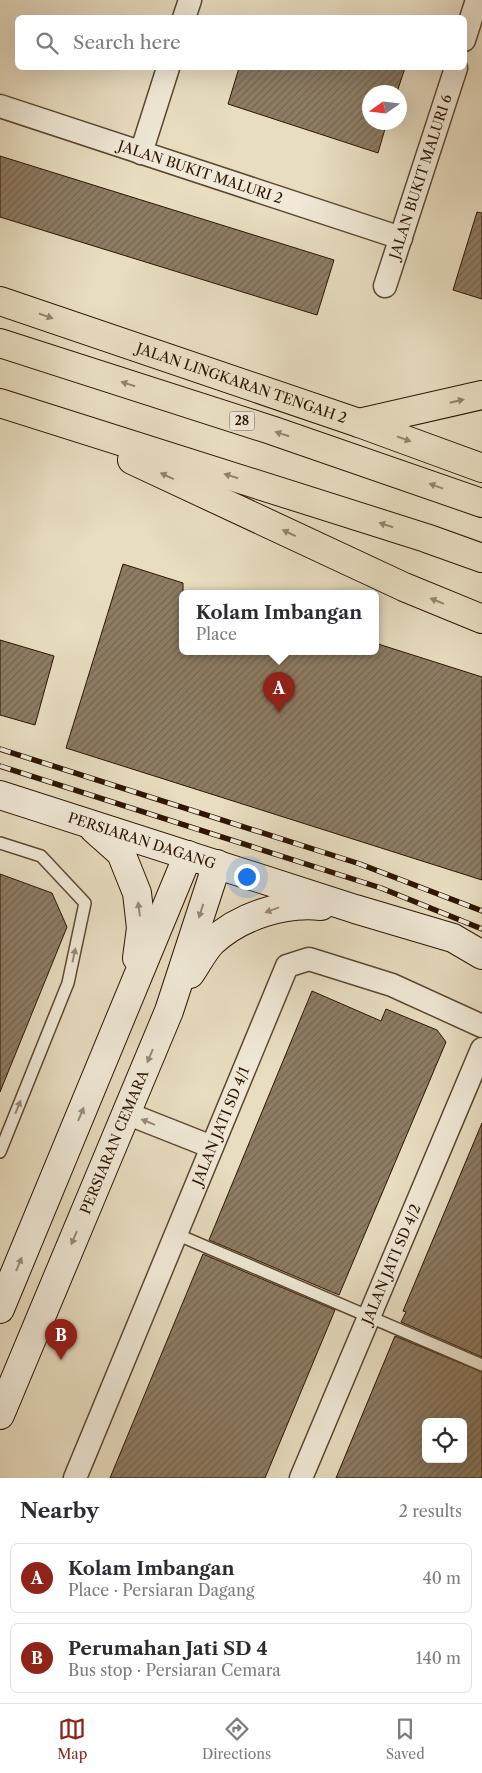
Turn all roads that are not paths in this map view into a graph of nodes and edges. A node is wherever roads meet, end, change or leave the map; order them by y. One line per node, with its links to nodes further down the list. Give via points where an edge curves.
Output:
1 (190, 0): 3 (street)
2 (477, 0): 4 (street)
3 (185, 15)
4 (467, 31)
5 (167, 70): 8 (street)
6 (455, 70): 9 (street, JALAN BUKIT MALURI 6)
7 (0, 106): 8 (street, JALAN BUKIT MALURI 2)
8 (141, 152): 9 (street, JALAN BUKIT MALURI 2)
9 (401, 238): 10 (street, JALAN BUKIT MALURI 6)
10 (385, 286)
11 (0, 301): 16 (highway, JALAN LINGKARAN TENGAH 2, one-way to 16)
12 (0, 343): 18 (highway, 28, one-way to 12)
13 (482, 395): 16 (highway, one-way to 13)
14 (0, 403): 15 (highway)
15 (28, 412): 19 (highway, one-way to 15); 20 (highway, one-way to 15, via 404,588)
16 (358, 423): 17 (highway, JALAN LINGKARAN TENGAH 2, one-way to 17)
17 (482, 468)
18 (482, 503)
19 (482, 558)
20 (482, 619)
21 (0, 795): 22 (main road, PERSIARAN DAGANG)
22 (86, 822): 24 (main road, PERSIARAN DAGANG); 28 (main road, one-way to 22, via 141,928 137,892 121,853)
23 (0, 843): 34 (lane, one-way to 23, via 68,983 85,903 41,856)
24 (188, 855): 25 (main road, PERSIARAN DAGANG); 28 (main road)
25 (217, 864): 26 (main road, PERSIARAN DAGANG); 29 (main road, PERSIARAN CEMARA, one-way to 29)
26 (355, 909): 27 (main road, PERSIARAN DAGANG, via 453,938); 29 (main road, one-way to 29, via 302,904 282,907 236,926 212,942)
27 (482, 955)
28 (132, 992): 36 (main road, one-way to 28)
29 (169, 1011): 32 (main road, PERSIARAN CEMARA, one-way to 32)
30 (482, 1026): 33 (street, JALAN JATI SD 4/1, via 392,985 309,959 287,966)
31 (482, 1049): 37 (street, JALAN JATI SD 4/2)
32 (126, 1113): 33 (street, one-way to 32); 39 (main road, PERSIARAN CEMARA, one-way to 39)
33 (212, 1147): 35 (street, JALAN JATI SD 4/1)
34 (0, 1152)
35 (176, 1234): 37 (lane); 40 (street, JALAN JATI SD 4/1)
36 (0, 1309)
37 (369, 1317): 38 (lane); 41 (street, JALAN JATI SD 4/2)
38 (482, 1365)
39 (0, 1415)
40 (75, 1478)
41 (301, 1478)

